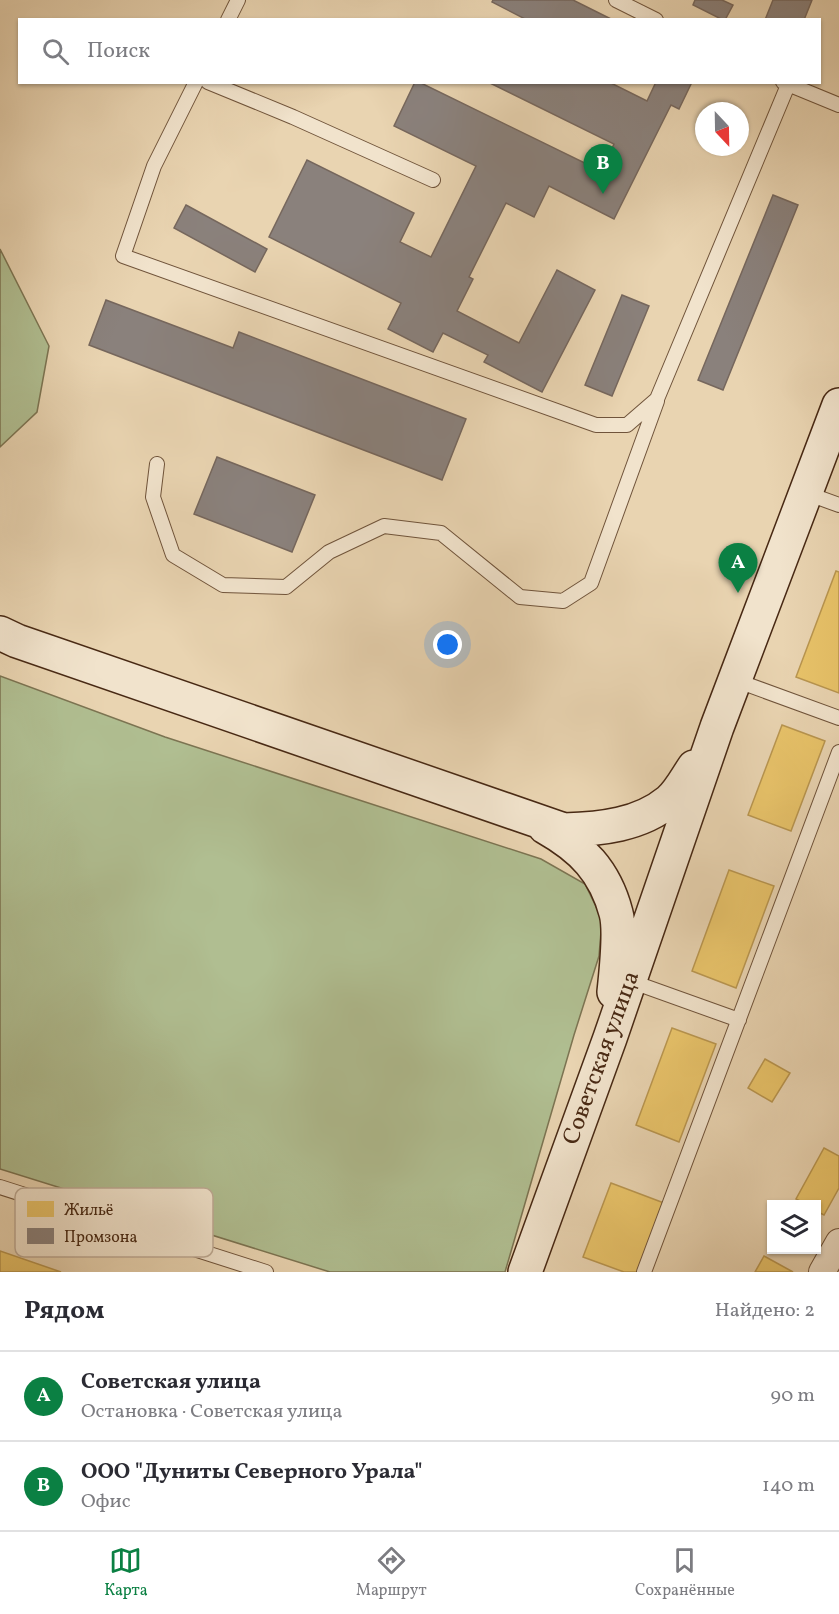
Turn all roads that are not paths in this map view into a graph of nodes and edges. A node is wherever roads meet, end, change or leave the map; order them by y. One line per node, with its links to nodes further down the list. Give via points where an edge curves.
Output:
1 (238, 0): 3 (lane)
2 (616, 0): 4 (lane)
3 (229, 18)
4 (652, 18)
5 (195, 84): 10 (lane, via 154,166 123,256 596,425 627,424)
6 (213, 84): 9 (lane)
7 (786, 84): 8 (lane); 10 (lane)
8 (839, 105)
9 (433, 180)
10 (657, 399): 12 (lane, via 591,583 562,601 520,597 441,533 384,526 329,552 286,587 223,585 173,555 153,497)
11 (839, 405): 13 (main road, Советская улица)
12 (157, 464)
13 (806, 493): 14 (lane); 16 (main road, Советская улица)
14 (839, 505)
15 (0, 633): 20 (main road)
16 (735, 680): 17 (lane); 18 (main road, Советская улица)
17 (839, 718)
18 (717, 727): 20 (main road, via 670,800 640,818 599,830 564,830); 21 (main road, Советская улица)
19 (839, 752): 22 (lane)
20 (530, 818): 23 (main road, via 559,834 588,858 617,915)
21 (630, 981): 22 (lane); 23 (main road, Советская улица)
22 (739, 1020): 30 (lane)
23 (610, 1038): 29 (main road, Советская улица)
24 (0, 1187): 25 (lane)
25 (15, 1192)
26 (839, 1242): 31 (street)
27 (213, 1255): 28 (lane)
28 (266, 1272)
29 (525, 1272)
30 (644, 1272)
31 (822, 1272)

